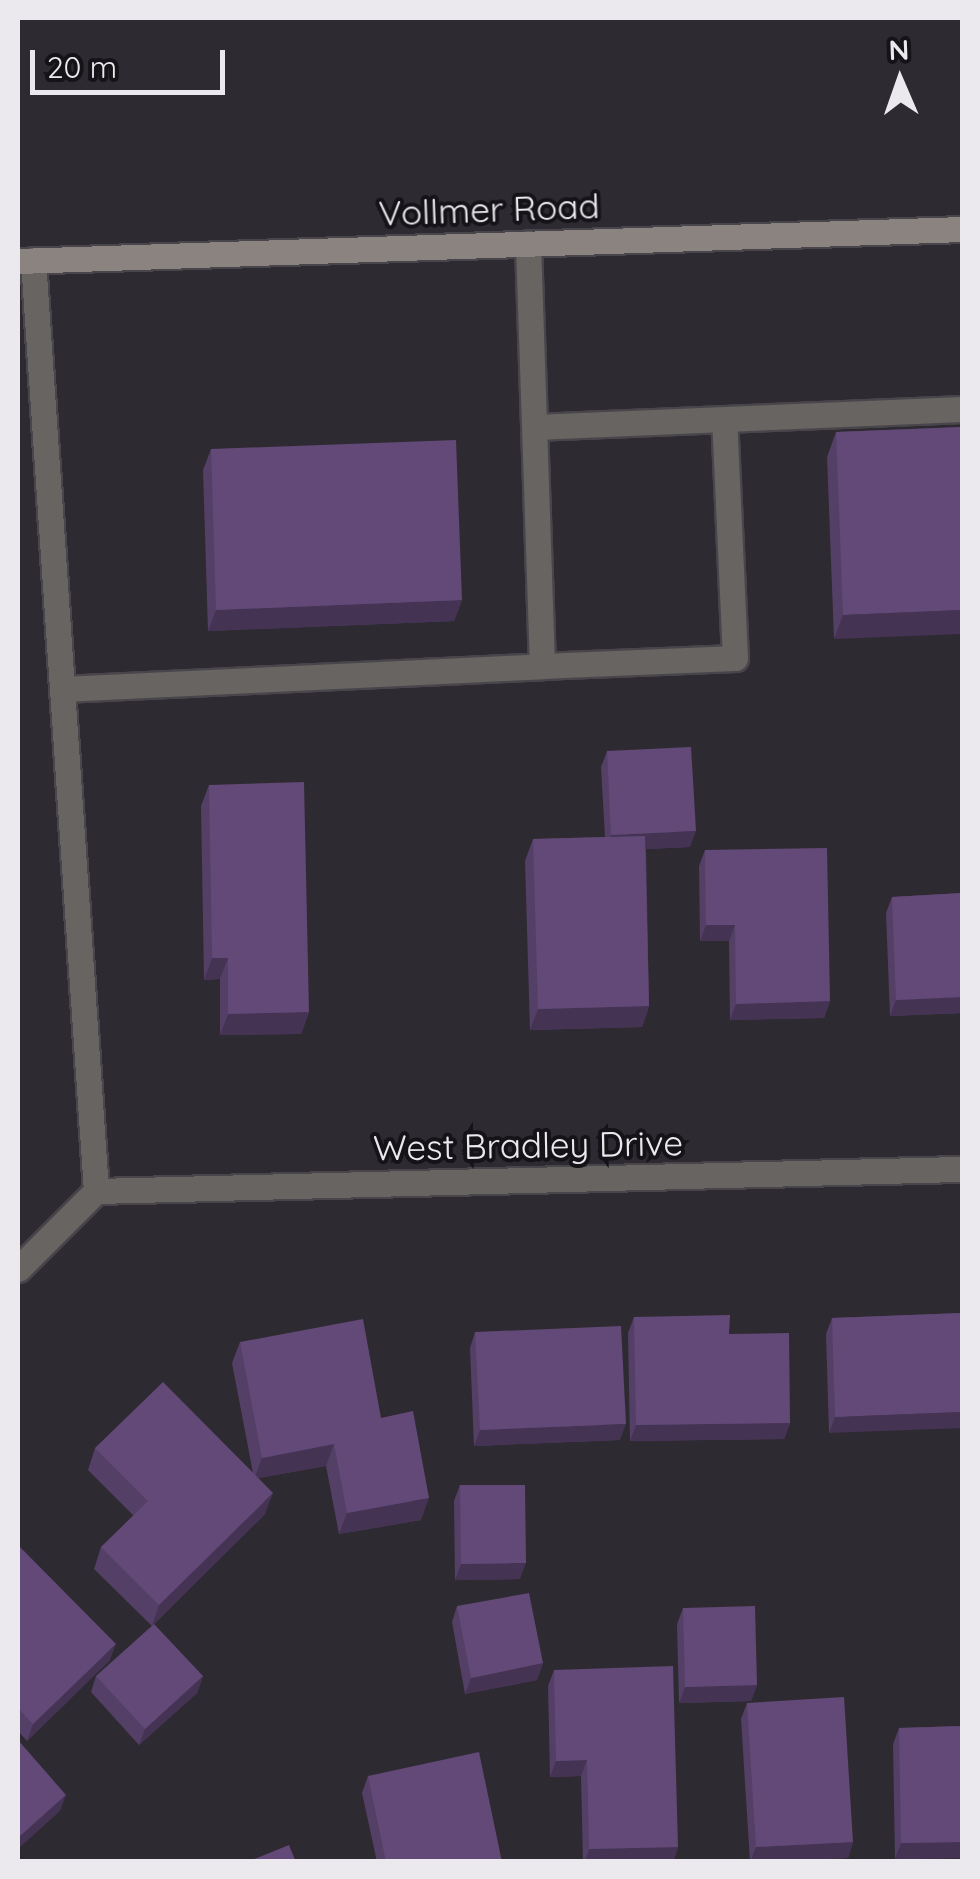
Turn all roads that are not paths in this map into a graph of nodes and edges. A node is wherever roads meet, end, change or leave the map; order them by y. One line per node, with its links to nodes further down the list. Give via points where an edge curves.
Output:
1 (962, 229): 2 (main road, Vollmer Road)
2 (528, 243): 3 (main road, Vollmer Road); 6 (street)
3 (25, 260): 8 (street)
4 (962, 410): 5 (street)
5 (724, 420): 6 (street); 7 (street, via 735,658)
6 (535, 427): 7 (street)
7 (542, 666): 8 (street)
8 (62, 689): 10 (street)
9 (962, 1169): 10 (street, West Bradley Drive)
10 (96, 1191): 11 (street)
11 (18, 1269)

